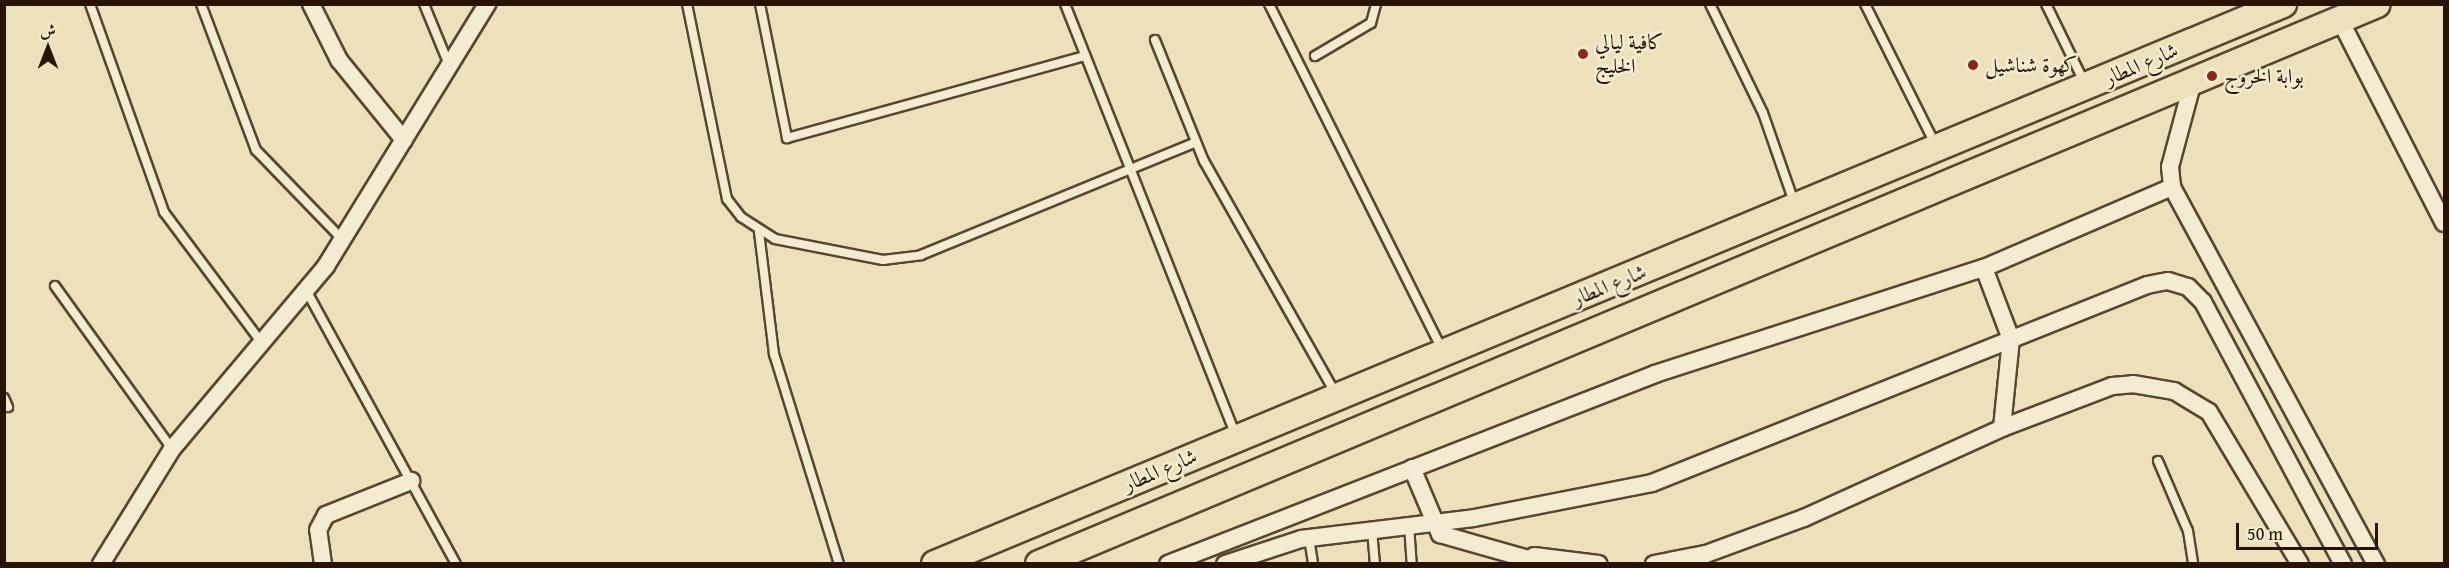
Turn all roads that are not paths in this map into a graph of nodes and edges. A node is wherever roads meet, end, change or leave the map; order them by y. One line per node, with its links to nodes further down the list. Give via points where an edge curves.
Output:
1 (90, 4): 36 (lane, via 164,212)
2 (201, 4): 31 (lane, via 256,150)
3 (311, 4): 23 (street, via 339,60)
4 (424, 4): 20 (lane)
5 (487, 4): 20 (street)
6 (687, 4): 30 (lane, via 720,178 727,199)
7 (760, 4): 18 (lane, via 787,138)
8 (1065, 4): 18 (lane)
9 (1269, 4): 37 (lane)
10 (1376, 4): 19 (lane, via 1371,23)
11 (1710, 4): 28 (lane, via 1763,113)
12 (1865, 4): 25 (lane)
13 (2046, 4): 22 (lane)
14 (2283, 4): 22 (main road, شارع المطار)
15 (2377, 4): 16 (main road, شارع المطار)
16 (2340, 20): 21 (main road, شارع المطار); 29 (street)
17 (1155, 40): 24 (lane)
18 (1085, 56): 26 (lane)
19 (1315, 56)
20 (449, 66): 23 (street)
21 (2193, 81): 27 (street, via 2170,167); 55 (main road, شارع المطار)
22 (2086, 87): 25 (main road, شارع المطار)
23 (404, 141): 31 (street)
24 (1196, 142): 26 (lane); 38 (lane)
25 (1938, 149): 28 (main road, شارع المطار)
26 (1130, 170): 30 (lane, via 941,249 902,259 863,258); 40 (lane)
27 (2172, 188): 32 (street); 67 (street)
28 (1796, 208): 37 (main road, شارع المطار)
29 (2445, 224)
30 (759, 232): 53 (lane, via 774,354)
31 (343, 240): 34 (street)
32 (1984, 268): 35 (street); 43 (street, via 1654,374)
33 (55, 286): 41 (lane)
34 (306, 290): 36 (street); 44 (lane)
35 (2011, 339): 39 (street); 45 (street, via 1652,483); 66 (street, via 2147,285 2168,281 2188,287 2203,302)
36 (262, 344): 41 (street)
37 (1444, 353): 38 (main road, شارع المطار)
38 (1338, 397): 40 (main road, شارع المطار)
39 (2002, 428): 63 (street, via 1804,518 1706,554); 65 (street, via 2112,386 2174,391 2223,428)
40 (1236, 438): 54 (main road, شارع المطار)
41 (172, 449): 50 (street)
42 (2158, 461): 64 (lane, via 2188,531)
43 (1412, 468): 45 (street); 56 (street)
44 (411, 481): 51 (street, via 326,515 318,530); 52 (lane)
45 (1432, 522): 46 (street); 49 (street, via 1446,537)
46 (1409, 525): 47 (street); 60 (lane)
47 (1372, 530): 48 (street); 59 (lane)
48 (1309, 538): 57 (street); 58 (lane)
49 (1527, 555): 61 (street); 62 (street)
50 (100, 564)
51 (323, 564)
52 (456, 564)
53 (839, 564)
54 (935, 564)
55 (1039, 564)
56 (1168, 564)
57 (1225, 564)
58 (1313, 564)
59 (1375, 564)
60 (1412, 564)
61 (1546, 564)
62 (1599, 564)
63 (1654, 564)
64 (2193, 564)
65 (2300, 564)
66 (2343, 564)
67 (2376, 564)

